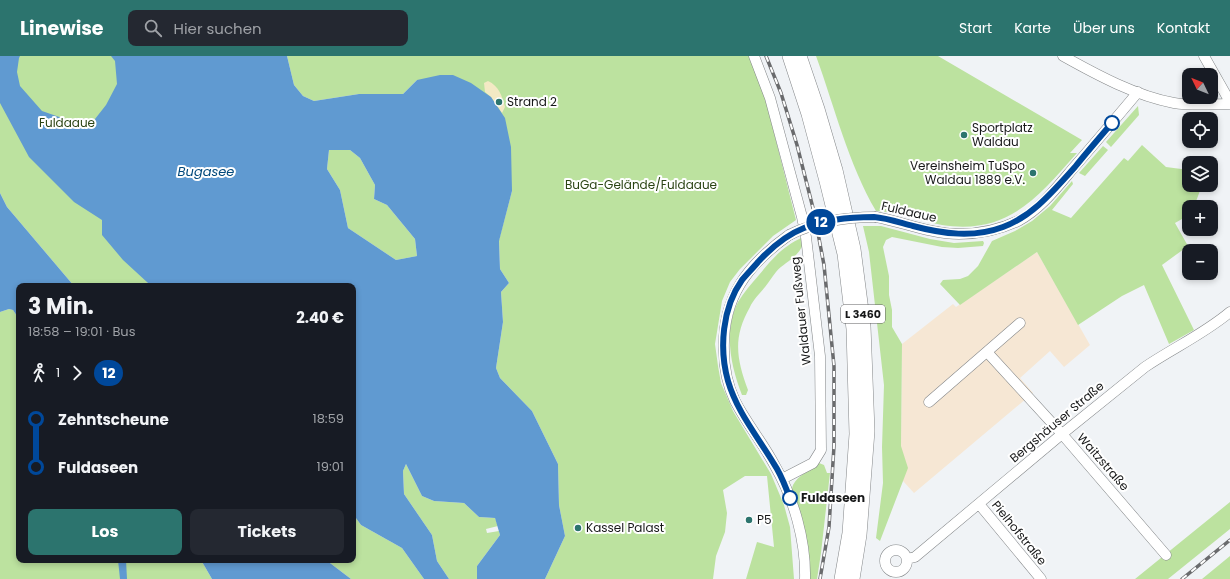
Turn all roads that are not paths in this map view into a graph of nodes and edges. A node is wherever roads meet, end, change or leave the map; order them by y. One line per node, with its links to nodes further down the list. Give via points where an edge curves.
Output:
1 (754, 56): 13 (street, Waldauer Fußweg, via 770,98 802,217 820,356 821,450 812,463)
2 (789, 56): 20 (main road, L 3460, via 808,114 842,246 853,329 856,434 849,533)
3 (800, 56): 21 (main road, L 3460, via 836,170 854,249 864,326 868,431 860,535)
4 (1063, 56): 6 (street, via 1095,74)
5 (1204, 56): 7 (street)
6 (1138, 92): 7 (street, via 1158,100 1176,103); 13 (street, Fuldaaue, bridge, via 1059,184 1039,205 1019,220 989,231 958,234 876,217 832,220 802,228 789,235 766,254 743,279 728,312 724,335 724,362 735,400)
7 (1230, 103)
8 (1230, 312): 12 (street, Bergshäuser Straße, via 1145,367)
9 (1020, 323): 10 (street)
10 (987, 352): 11 (street); 12 (street, Waitzstraße)
11 (929, 402)
12 (1062, 434): 14 (street, Bergshäuser Straße); 15 (street, Waitzstraße)
13 (782, 480): 19 (street, Fuldaaue, via 791,501 805,552)
14 (979, 504): 16 (street, Bergshäuser Straße, via 915,557); 18 (street, Pielhofstraße)
15 (1166, 555)
16 (907, 559): 17 (street, Bergshäuser Straße, via 903,570); 17 (street, Bergshäuser Straße, via 898,550 887,554 885,563)
17 (891, 576)
18 (1039, 578)
19 (805, 579)
20 (841, 579)
21 (853, 579)

